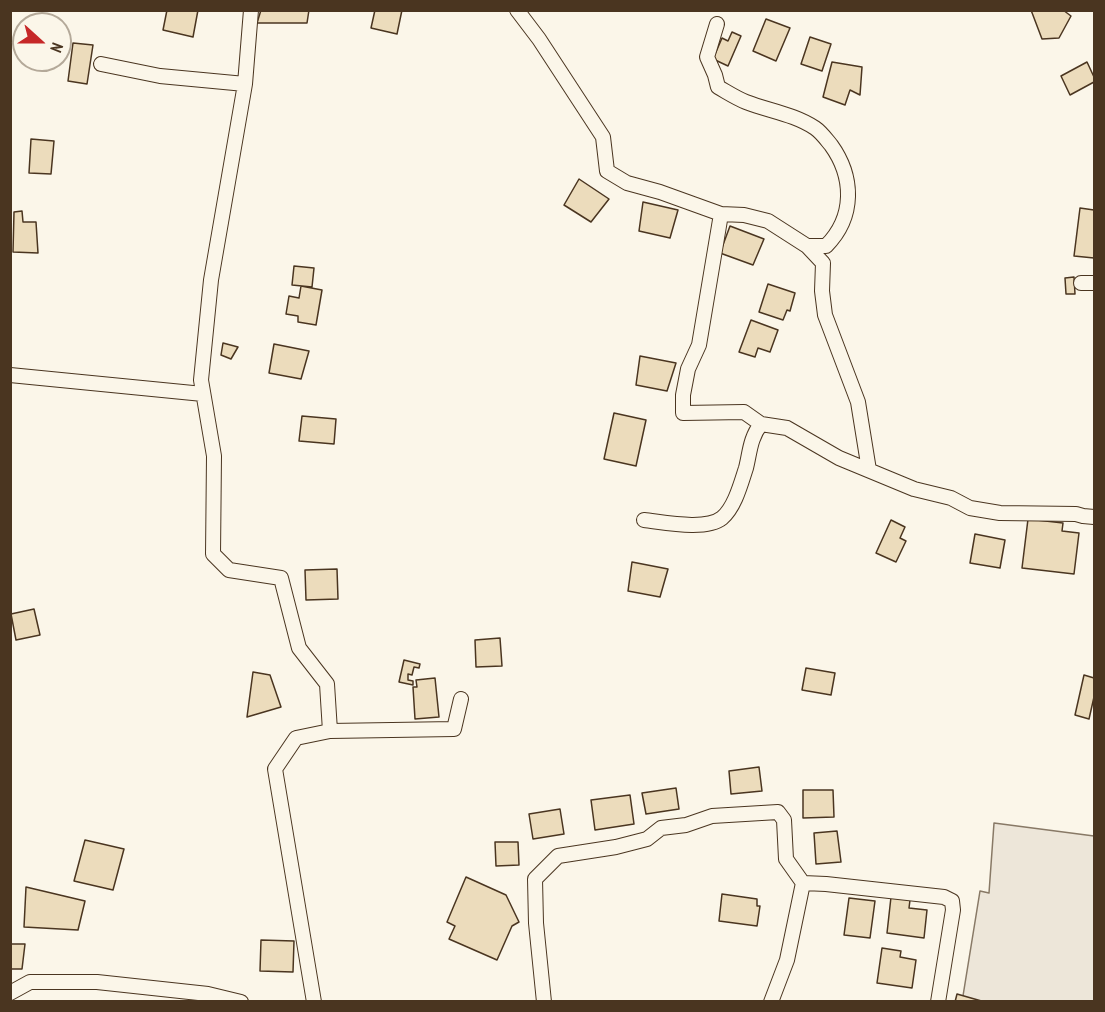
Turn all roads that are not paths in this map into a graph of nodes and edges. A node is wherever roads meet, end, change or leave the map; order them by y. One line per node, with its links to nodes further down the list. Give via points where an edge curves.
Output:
1 (251, 10): 5 (street)
2 (517, 10): 6 (street, via 603,137 607,171 627,183)
3 (717, 24): 7 (street, via 706,57 718,87 745,102 818,129 844,168 848,200 836,236 826,246)
4 (101, 64): 5 (street, via 160,76)
5 (245, 84): 9 (street, via 210,280)
6 (722, 214): 7 (street, via 768,220); 10 (street, via 699,345 688,369 683,413 744,412)
7 (807, 246): 11 (street, via 823,263 825,315 858,402)
8 (10, 375): 9 (street)
9 (203, 394): 15 (street, via 214,456 213,554 229,570 281,578 299,648 327,684)
10 (761, 424): 11 (street, via 787,428); 13 (street, via 751,442 735,499 721,519 703,525)
11 (869, 470): 12 (street, via 970,508)
12 (1095, 517)
13 (644, 520)
14 (461, 699): 15 (street, via 454,729)
15 (330, 731): 19 (street, via 297,738 275,769)
16 (803, 883): 20 (street, via 786,859 784,820 778,812 712,816 661,828 647,839 558,856 535,879); 21 (street, via 787,960); 22 (street, via 944,897 952,901)
17 (10, 993): 18 (street, via 30,982 97,982 208,994)
18 (241, 1002)
19 (314, 1002)
20 (544, 1002)
21 (771, 1002)
22 (938, 1002)

